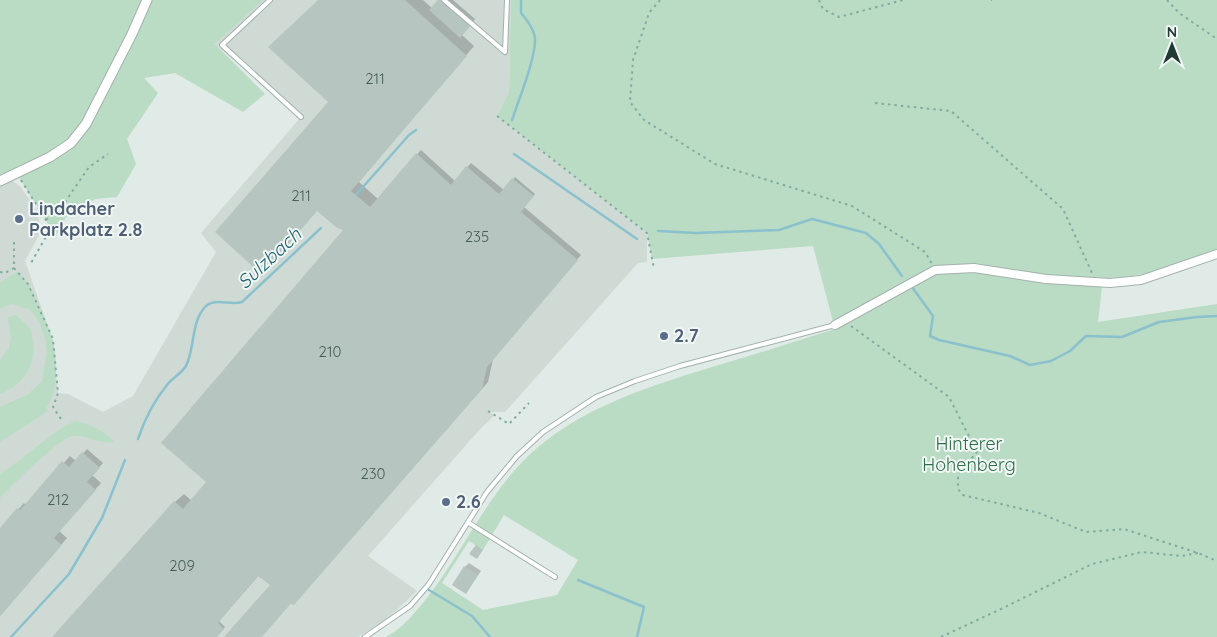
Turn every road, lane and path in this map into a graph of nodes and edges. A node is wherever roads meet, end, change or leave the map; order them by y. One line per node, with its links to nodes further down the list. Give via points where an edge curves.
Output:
1 (148, 0): 14 (street, via 86,124 71,143 50,158)
2 (270, 0): 12 (lane, via 222,45)
3 (444, 0): 4 (lane, via 505,52)
4 (507, 0)
5 (660, 0): 22 (path, via 649,13 633,60 630,102 644,120 715,164 852,206 925,252)
6 (819, 0): 7 (path, via 823,9 839,18)
7 (903, 0)
8 (1167, 0): 9 (path, via 1179,13)
9 (1217, 39)
10 (875, 103): 24 (path, via 951,111 1063,209)
11 (497, 116): 21 (path, via 647,233)
12 (300, 117)
13 (108, 154): 16 (path, via 89,167 63,206)
14 (17, 174): 15 (street); 16 (path)
15 (0, 180)
16 (46, 220): 19 (path, via 47,235)
17 (14, 241): 20 (path)
18 (1217, 254): 24 (street, via 1141,280)
19 (31, 263)
20 (14, 268): 23 (path); 29 (path, via 28,284 53,339 58,393 53,408)
21 (654, 269)
22 (935, 270): 24 (street, via 974,268 1046,279); 25 (street)
23 (0, 272)
24 (1096, 282)
25 (845, 321): 26 (street); 31 (path, via 949,397 977,452 958,474 958,489 963,495 1039,512 1086,532 1124,529)
26 (835, 325): 30 (lane, via 680,366 596,397 543,432 516,456)
27 (529, 403): 28 (path, via 509,424)
28 (488, 411)
29 (63, 422)
30 (469, 523): 33 (lane); 34 (lane, via 429,584 410,606)
31 (1198, 553): 32 (path); 35 (path, via 1181,556 1142,552 1092,564)
32 (1217, 561)
33 (555, 577)
34 (365, 637)
35 (941, 637)

